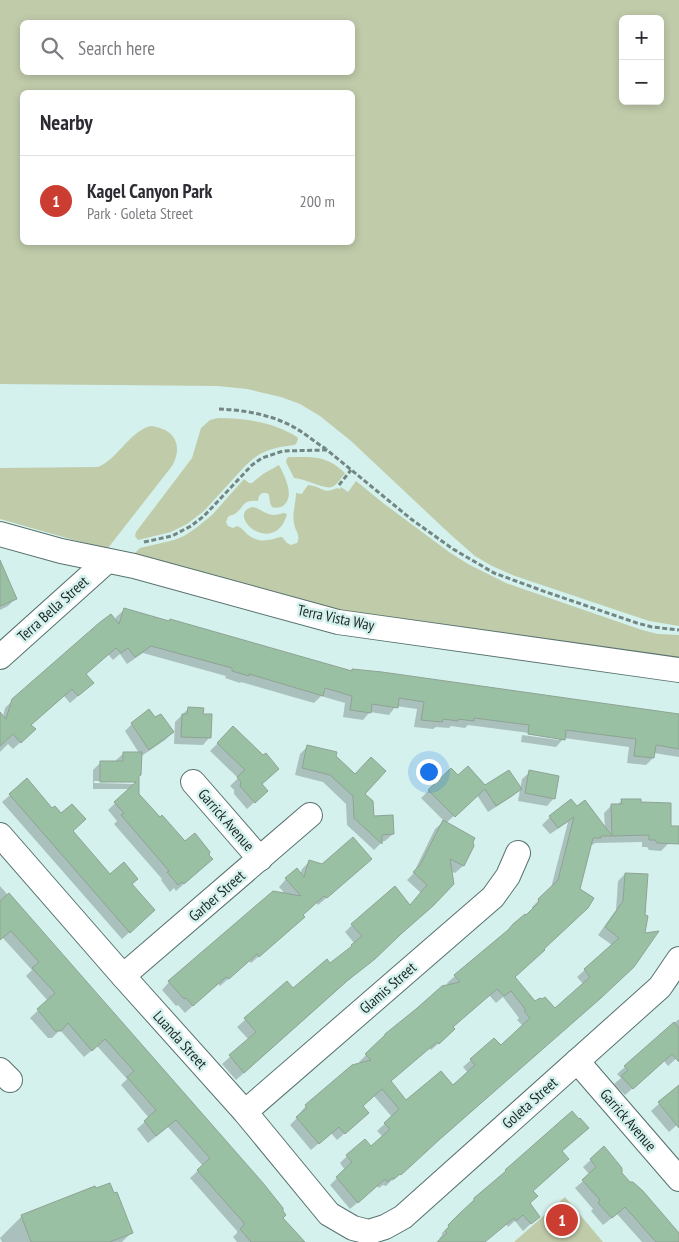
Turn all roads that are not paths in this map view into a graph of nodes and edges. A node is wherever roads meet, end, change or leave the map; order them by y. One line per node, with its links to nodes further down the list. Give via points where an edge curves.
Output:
1 (0, 534): 2 (street, Terra Vista Way)
2 (107, 561): 3 (street, Terra Bella Street); 4 (street, Terra Vista Way, via 338,622)
3 (0, 657)
4 (679, 670)
5 (193, 782): 9 (street, Garrick Avenue)
6 (310, 815): 9 (street, Garber Street)
7 (0, 834): 11 (street, Luanda Street)
8 (518, 853): 13 (street, Glamis Street, via 494,897)
9 (260, 859): 11 (street, Garber Street)
10 (679, 959): 12 (street, Goleta Street, via 660,987)
11 (123, 976): 13 (street, Luanda Street)
12 (577, 1061): 14 (street, Garrick Avenue); 15 (street, Goleta Street, via 403,1217)
13 (245, 1112): 15 (street, Luanda Street, via 329,1214 353,1228)
14 (679, 1179)
15 (369, 1232)

